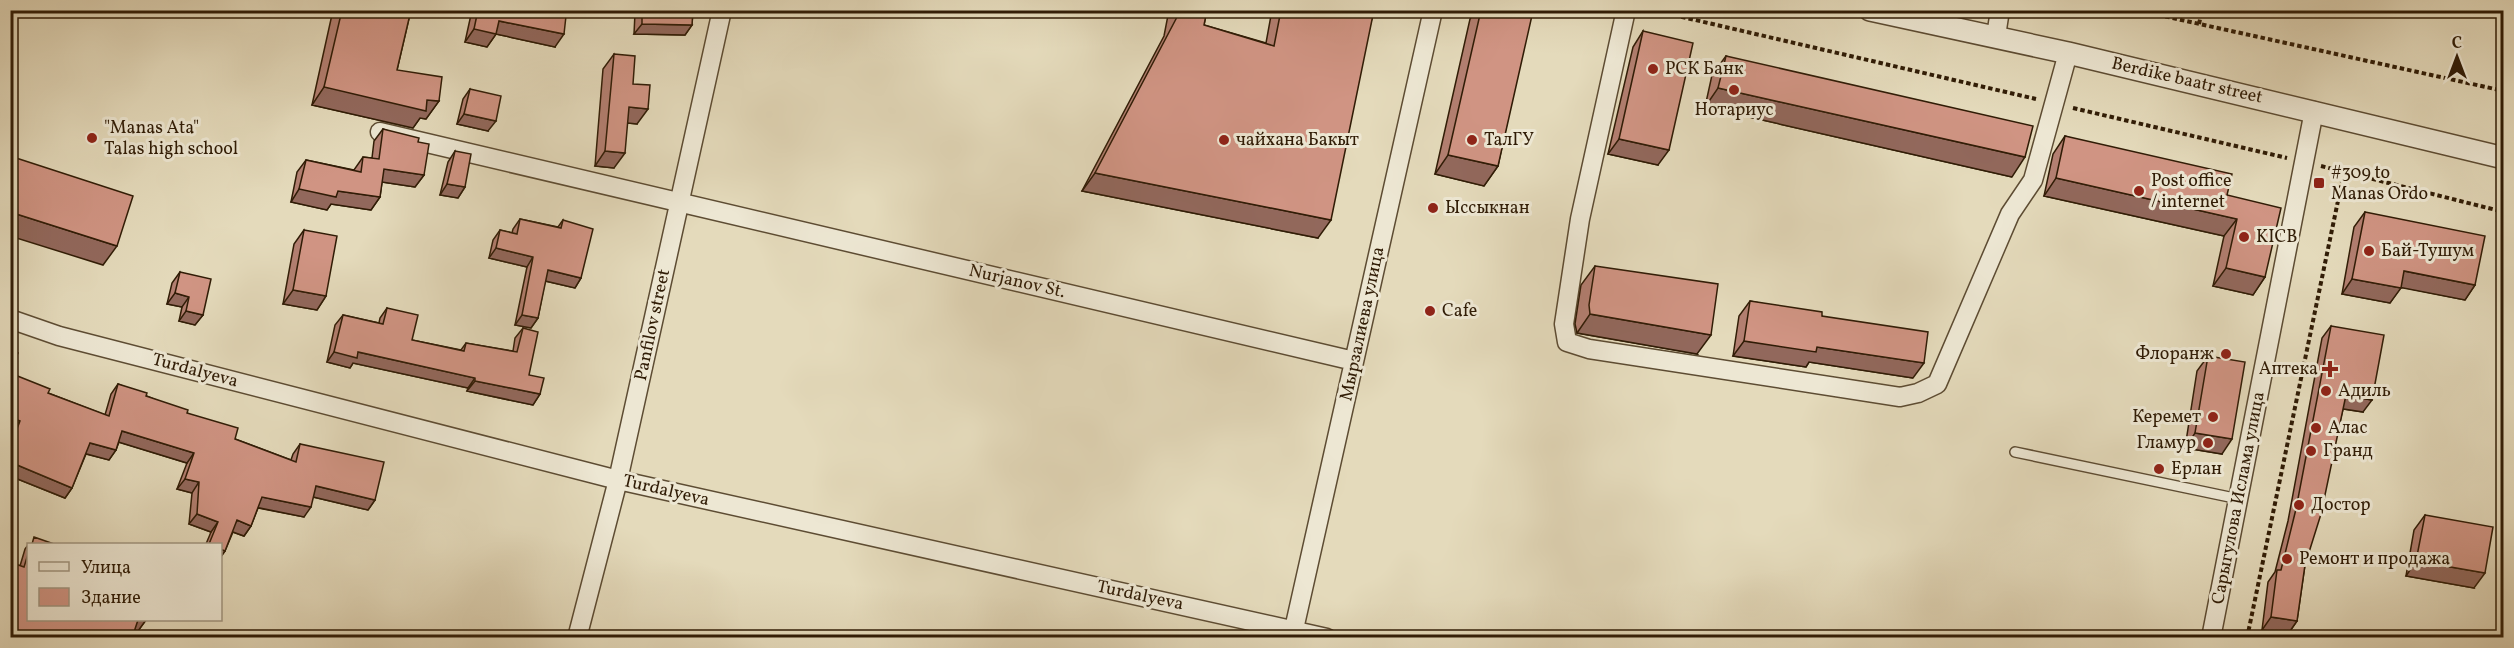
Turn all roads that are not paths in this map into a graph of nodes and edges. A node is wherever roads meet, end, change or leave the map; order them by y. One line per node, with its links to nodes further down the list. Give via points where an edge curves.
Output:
1 (722, 10): 11 (street, Panfilov street)
2 (1432, 10): 13 (street, Мырзалиева улица)
3 (1626, 10): 7 (street, via 1580,219 1564,324 1567,342 1588,349 1900,396 1937,384 2010,214 2033,180)
4 (1869, 10): 6 (street, Berdike baatr street)
5 (2000, 10): 6 (street)
6 (1996, 36): 7 (street, Berdike baatr street)
7 (2068, 53): 8 (street, Berdike baatr street)
8 (2314, 111): 10 (street, Berdike baatr street); 16 (street, Сарыгулова Ислама улица)
9 (380, 132): 11 (street, Nurjanov St.)
10 (2504, 158)
11 (680, 203): 13 (street, Nurjanov St.); 15 (street, Panfilov street)
12 (10, 320): 15 (street, Turdalyeva, via 59,336)
13 (1354, 361): 17 (street, Мырзалиева улица)
14 (2015, 452): 16 (lane)
15 (618, 480): 17 (street, Turdalyeva); 18 (street, Panfilov street)
16 (2238, 499): 20 (street, Сарыгулова Ислама улица)
17 (1292, 634): 19 (street, Turdalyeva)
18 (577, 638)
19 (1327, 638)
20 (2211, 638)

